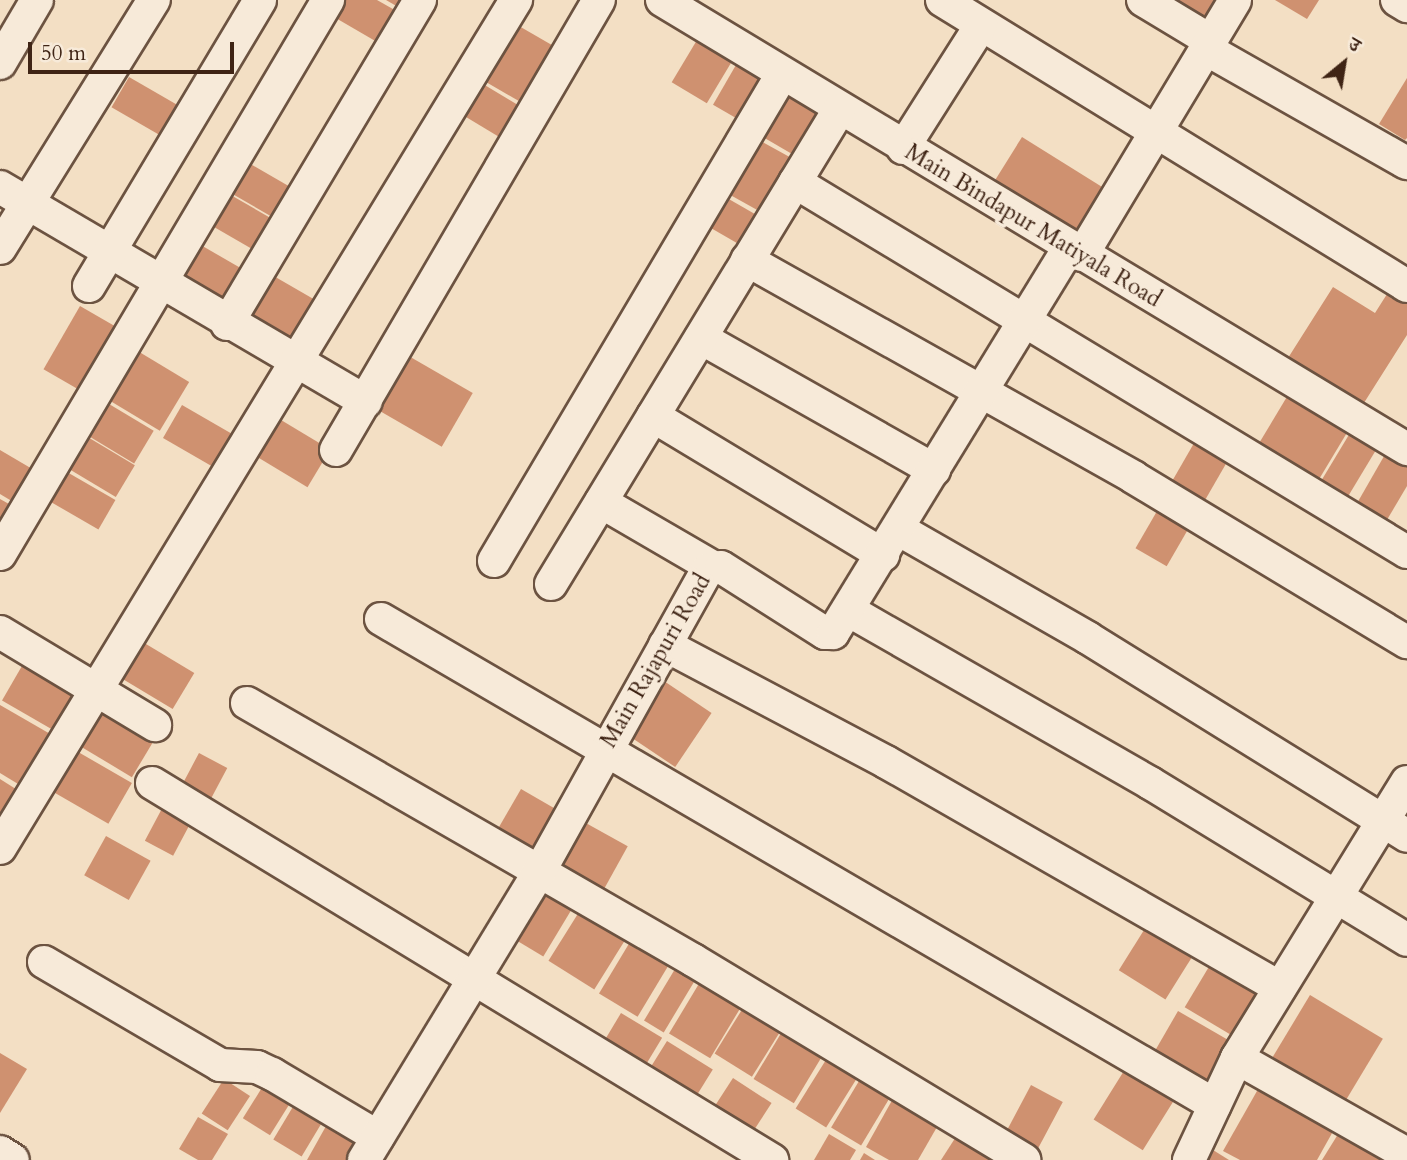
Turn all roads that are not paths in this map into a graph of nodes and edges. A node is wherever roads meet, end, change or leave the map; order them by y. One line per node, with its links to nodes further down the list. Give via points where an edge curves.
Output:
1 (37, 0): 16 (street)
2 (154, 0): 24 (street)
3 (260, 0): 26 (street)
4 (328, 0): 29 (street)
5 (420, 0): 33 (street)
6 (516, 0): 35 (street)
7 (599, 0): 37 (street)
8 (662, 0): 17 (street, Main Bindapur Matiyala Road)
9 (942, 0): 14 (street)
10 (1143, 0): 15 (street)
11 (1235, 0): 15 (street, Main Rajapuri Road)
12 (1397, 0): 13 (street)
13 (1407, 6)
14 (981, 25): 19 (street); 20 (street)
15 (1209, 45): 19 (street, Main Rajapuri Road); 21 (street)
16 (0, 63)
17 (781, 76): 18 (street, Main Bindapur Matiyala Road); 46 (street)
18 (839, 110): 20 (street, Main Bindapur Matiyala Road); 22 (street)
19 (1156, 134): 27 (street, Main Rajapuri Road); 31 (street)
20 (902, 148): 27 (street, Main Bindapur Matiyala Road)
21 (1407, 163)
22 (795, 182): 28 (street); 32 (street)
23 (0, 187): 24 (street)
24 (27, 204): 25 (street); 26 (street)
25 (0, 248)
26 (110, 250): 29 (street); 30 (street)
27 (1076, 251): 32 (street, Main Rajapuri Road); 39 (street, Main Bindapur Matiyala Road)
28 (747, 260): 34 (street); 36 (street)
29 (163, 283): 33 (street); 45 (street)
30 (89, 286)
31 (1407, 286)
32 (1024, 322): 36 (street, Main Rajapuri Road); 44 (street)
33 (227, 324): 35 (street)
34 (701, 338): 38 (street); 41 (street)
35 (295, 362): 37 (street); 54 (street)
36 (981, 393): 41 (street, Main Rajapuri Road); 52 (street, via 1133,477)
37 (366, 402): 40 (street)
38 (653, 416): 42 (street); 43 (street)
39 (1407, 449)
40 (336, 450)
41 (934, 470): 43 (street, Main Rajapuri Road)
42 (601, 502): 47 (street); 48 (street)
43 (890, 542): 49 (street, Main Rajapuri Road); 60 (street, via 1088,638)
44 (1407, 552)
45 (0, 554)
46 (494, 561)
47 (711, 566): 49 (street, Main Rajapuri Road, via 825,633 833,633); 53 (street, Main Rajapuri Road)
48 (551, 584)
49 (848, 610): 63 (street)
50 (381, 619): 57 (street)
51 (0, 632): 54 (street)
52 (1407, 642)
53 (665, 645): 57 (street, Main Rajapuri Road); 67 (street, via 898,769)
54 (96, 690): 56 (street); 61 (street)
55 (247, 702): 62 (street)
56 (155, 724)
57 (606, 748): 62 (street, Main Rajapuri Road); 69 (street)
58 (1407, 782): 60 (street)
59 (152, 783): 66 (street)
60 (1395, 828): 63 (street)
61 (0, 848)
62 (538, 874): 66 (street, Main Rajapuri Road); 75 (street, via 692,960)
63 (1337, 896): 64 (street); 67 (street)
64 (1407, 940)
65 (44, 961): 70 (street, via 220,1065 257,1067)
66 (472, 978): 70 (street, Main Rajapuri Road); 74 (street)
67 (1280, 988): 68 (street)
68 (1237, 1058): 69 (street); 72 (street)
69 (1215, 1105): 76 (street)
70 (371, 1148)
71 (0, 1152): 73 (street)
72 (1407, 1154)
73 (13, 1160)
74 (772, 1160)
75 (1024, 1160)
76 (1189, 1160)

